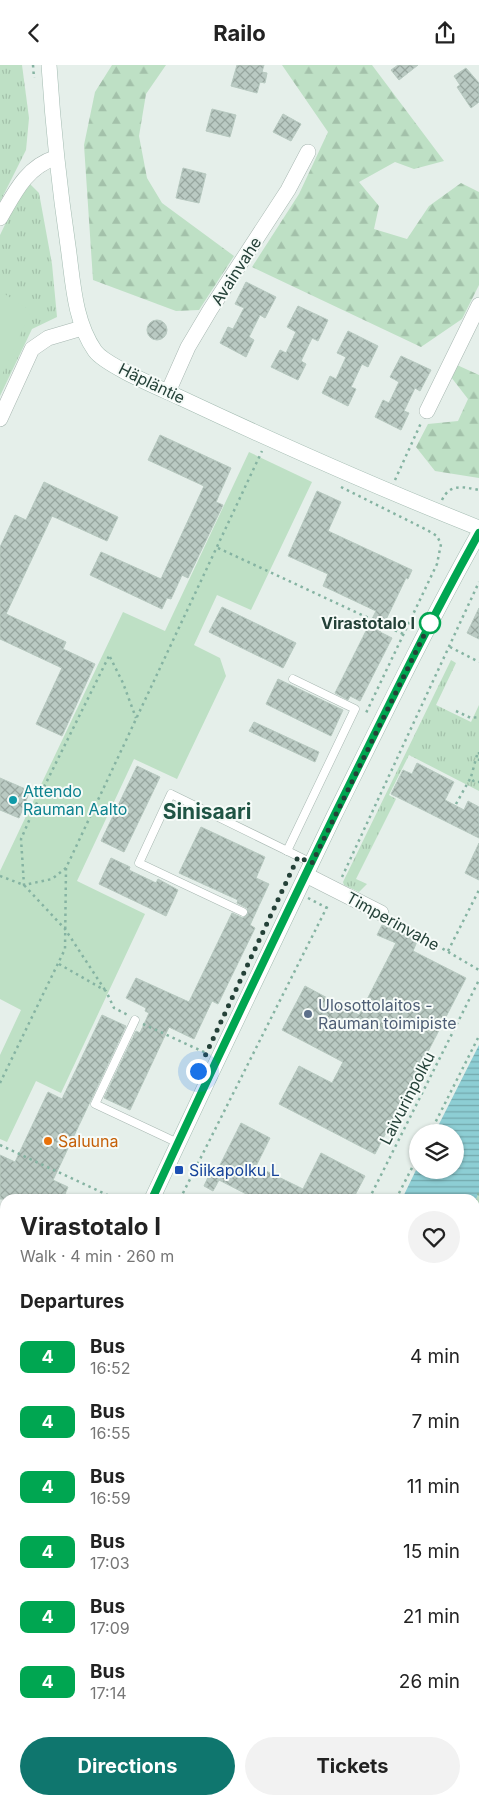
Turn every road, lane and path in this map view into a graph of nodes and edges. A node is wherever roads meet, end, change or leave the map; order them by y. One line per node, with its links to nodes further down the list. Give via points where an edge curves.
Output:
1 (49, 65): 3 (street, Häpläntie)
2 (308, 152): 7 (street, Avainvahe, via 188,347)
3 (55, 158): 4 (street, via 43,162 21,181); 6 (street, Häpläntie)
4 (0, 219)
5 (479, 305): 8 (street)
6 (82, 328): 7 (street, Häpläntie, via 96,353); 9 (street, via 48,338 32,349)
7 (168, 392): 10 (street, Häpläntie)
8 (427, 411): 12 (path)
9 (0, 419)
10 (268, 438): 12 (street, Häpläntie); 15 (path)
11 (332, 483): 17 (path, via 427,530 437,536 441,544 437,564)
12 (390, 492): 13 (street, Häpläntie)
13 (479, 528)
14 (479, 533): 32 (street, via 421,641)
15 (218, 548): 17 (path); 24 (path)
16 (479, 582): 18 (path)
17 (403, 634): 22 (path)
18 (450, 647): 19 (path); 35 (path)
19 (479, 662)
20 (292, 679): 30 (lane, via 355,709)
21 (456, 711): 23 (path, via 471,718)
22 (365, 714)
23 (479, 717)
24 (137, 719): 31 (path); 34 (path, via 109,656 21,839)
25 (478, 754): 26 (path); 27 (path)
26 (479, 763)
27 (471, 777): 28 (path, via 474,782); 29 (path)
28 (479, 782)
29 (456, 804)
30 (287, 851): 32 (lane); 37 (lane, via 170,794 139,863)
31 (66, 868): 34 (path, via 52,879); 39 (path)
32 (309, 869): 35 (street, Timperinvahe); 50 (street)
33 (0, 876): 34 (path)
34 (24, 885): 39 (path)
35 (336, 890): 38 (street, Timperinvahe); 55 (path)
36 (479, 890): 40 (path)
37 (243, 912)
38 (381, 913): 40 (path, Timperinvahe)
39 (65, 929): 43 (path); 48 (path, via 65,949 59,964)
40 (448, 951): 41 (path, Timperinvahe)
41 (479, 970)
42 (479, 980): 56 (path, Laivurinpolku)
43 (106, 991)
44 (135, 1020): 50 (lane, via 96,1103)
45 (479, 1035): 49 (path)
46 (210, 1045): 47 (path)
47 (206, 1053)
48 (0, 1083)
49 (434, 1124)
50 (178, 1143): 54 (street)
51 (0, 1145): 53 (path)
52 (409, 1174): 57 (path)
53 (105, 1194)
54 (154, 1194)
55 (183, 1194)
56 (372, 1194)
57 (399, 1194)

